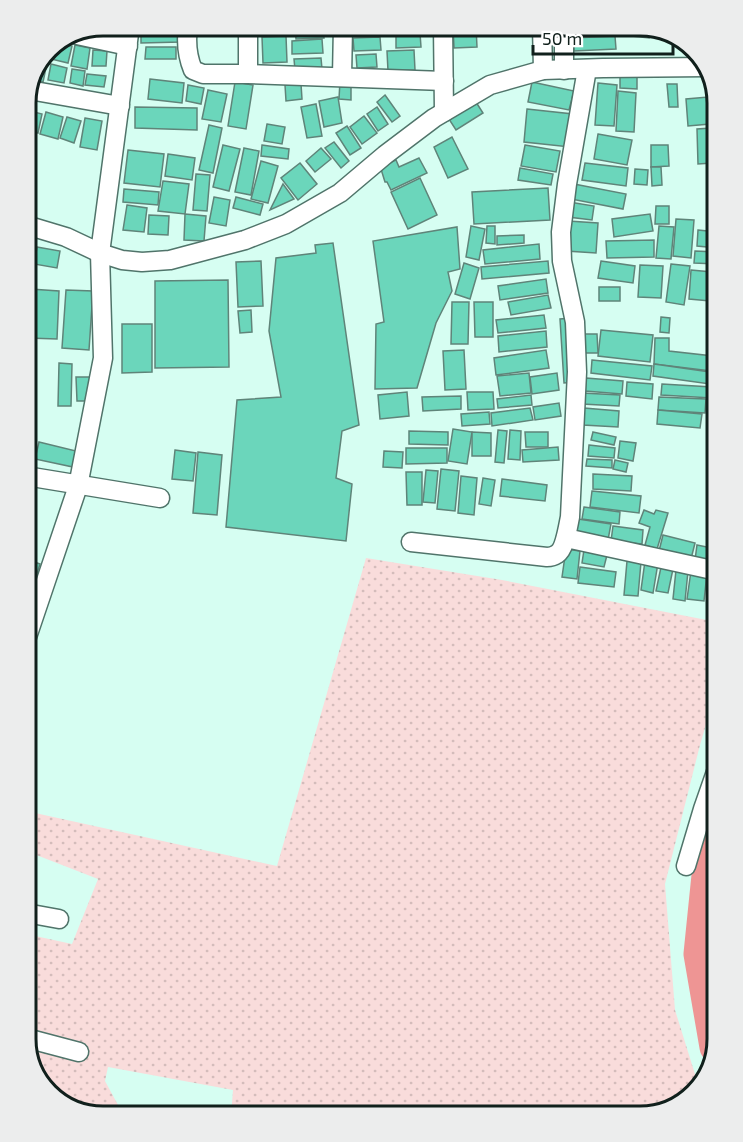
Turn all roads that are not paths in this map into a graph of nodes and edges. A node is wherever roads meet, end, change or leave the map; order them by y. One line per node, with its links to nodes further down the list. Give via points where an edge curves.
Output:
1 (129, 36): 9 (street)
2 (188, 36): 14 (street, via 188,60 193,70 204,74)
3 (248, 36): 14 (street)
4 (343, 36): 15 (street)
5 (443, 36): 16 (street)
6 (542, 36): 12 (street)
7 (564, 36): 13 (street)
8 (90, 38): 9 (street)
9 (128, 46): 18 (street)
10 (696, 67): 11 (street)
11 (587, 69): 13 (street); 25 (street, via 561,232 562,261 575,322 577,372)
12 (543, 70): 13 (street); 19 (street, via 490,85)
13 (564, 70)
14 (248, 74): 15 (street)
15 (342, 77): 16 (street)
16 (444, 81): 19 (street)
17 (37, 91): 18 (street)
18 (120, 106): 21 (street)
19 (444, 112): 21 (street, via 385,154 340,193 286,224 245,240 170,260 142,262)
20 (36, 228): 21 (street)
21 (100, 253): 23 (street, via 103,358)
22 (36, 478): 23 (street)
23 (78, 486): 24 (street); 28 (street)
24 (160, 498)
25 (566, 538): 26 (street, via 559,553 547,557); 27 (street)
26 (411, 542)
27 (707, 569)
28 (36, 610)
29 (707, 798): 30 (street)
30 (686, 866)
31 (36, 915): 32 (street)
32 (59, 919)
33 (36, 1041): 34 (street)
34 (79, 1052)

